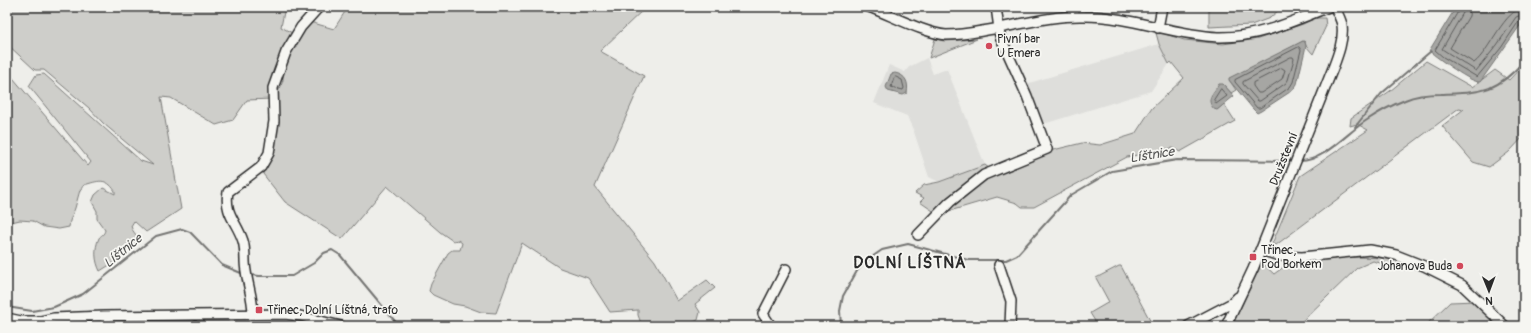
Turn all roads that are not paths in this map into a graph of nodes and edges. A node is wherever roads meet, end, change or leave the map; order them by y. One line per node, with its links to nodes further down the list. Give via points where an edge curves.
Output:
1 (319, 7): 14 (street, via 301,27 286,52 273,88 274,121 269,154 261,168 228,192 226,202 230,215 244,242)
2 (870, 7): 7 (street, via 945,35)
3 (996, 7): 7 (street)
4 (1162, 7): 8 (street)
5 (1329, 7): 8 (street, via 1251,34 1220,37)
6 (1335, 7): 10 (street, Družstevní, via 1342,24 1340,51)
7 (1000, 28): 8 (street, via 1049,18 1082,16 1108,18); 9 (street, via 1000,36 1047,149 984,175 950,202)
8 (1158, 28)
9 (918, 234)
10 (1260, 250): 13 (street, Družstevní); 23 (street, via 1280,256 1302,258 1370,250 1396,255 1462,285)
11 (998, 265): 20 (street, via 1011,301)
12 (786, 269): 19 (street, via 764,314)
13 (1242, 293): 21 (street, via 1232,303); 22 (street, Družstevní)
14 (253, 314): 15 (street); 18 (street, via 300,316)
15 (104, 316): 16 (street, via 40,321); 17 (street)
16 (7, 318)
17 (109, 326)
18 (342, 326)
19 (771, 326)
20 (1010, 326)
21 (1188, 326)
22 (1226, 326)
23 (1505, 326)

